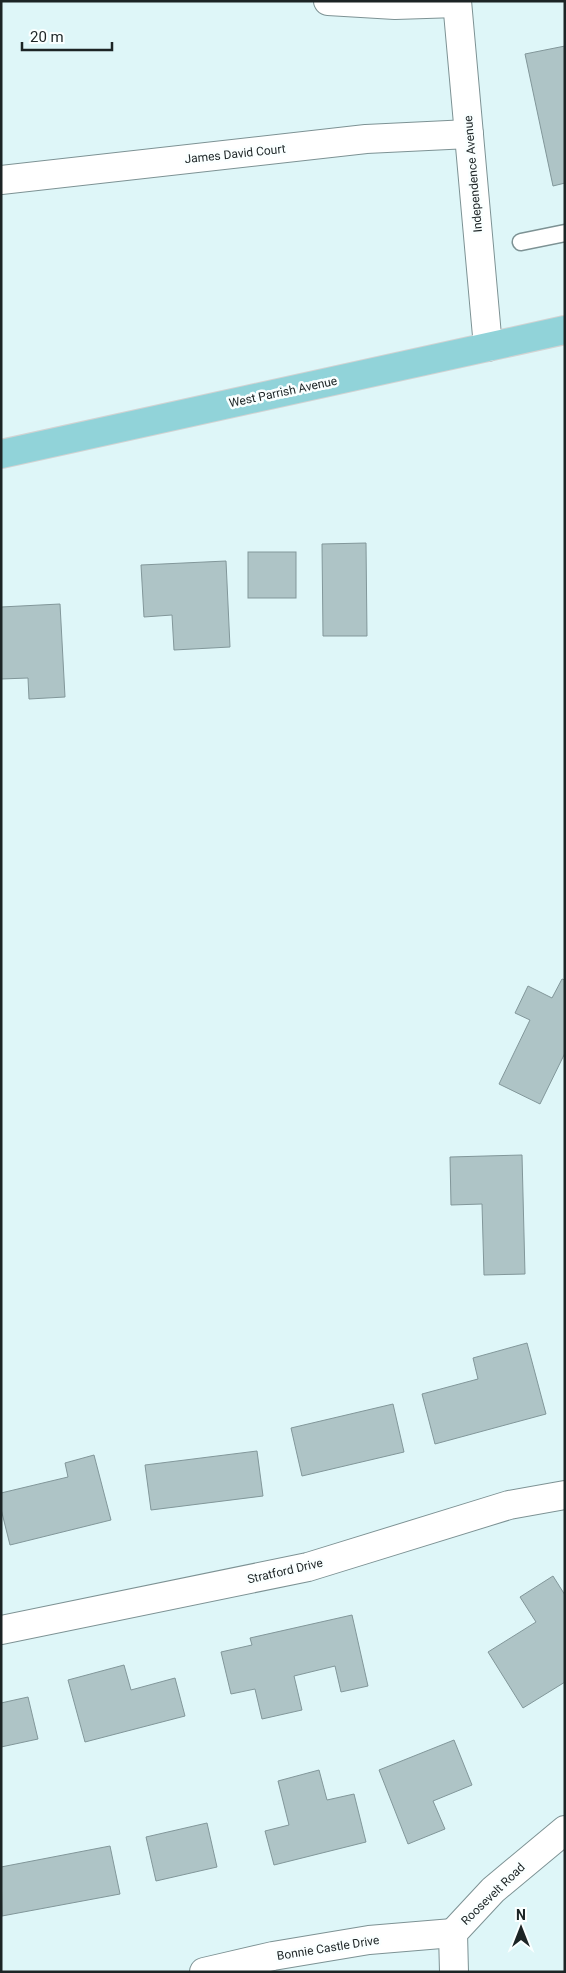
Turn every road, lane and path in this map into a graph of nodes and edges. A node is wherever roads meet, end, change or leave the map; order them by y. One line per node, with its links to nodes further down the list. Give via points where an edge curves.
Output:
1 (328, 1): 2 (street, via 394,5)
2 (462, 2): 3 (street, Independence Avenue)
3 (469, 134): 4 (street, James David Court, via 366,139); 8 (street, Independence Avenue)
4 (1, 180)
5 (565, 233): 6 (lane)
6 (521, 242)
7 (565, 330): 8 (main road, West Parrish Avenue)
8 (488, 347): 9 (main road, West Parrish Avenue)
9 (1, 454)
10 (565, 1495): 11 (street, Stratford Drive, via 509,1505 308,1567)
11 (1, 1630)
12 (565, 1830): 13 (street, Roosevelt Road, via 493,1890)
13 (453, 1934): 14 (street, Bonnie Castle Drive, via 369,1940 272,1956); 15 (street, Roosevelt Road)
14 (204, 1972)
15 (454, 1972)

